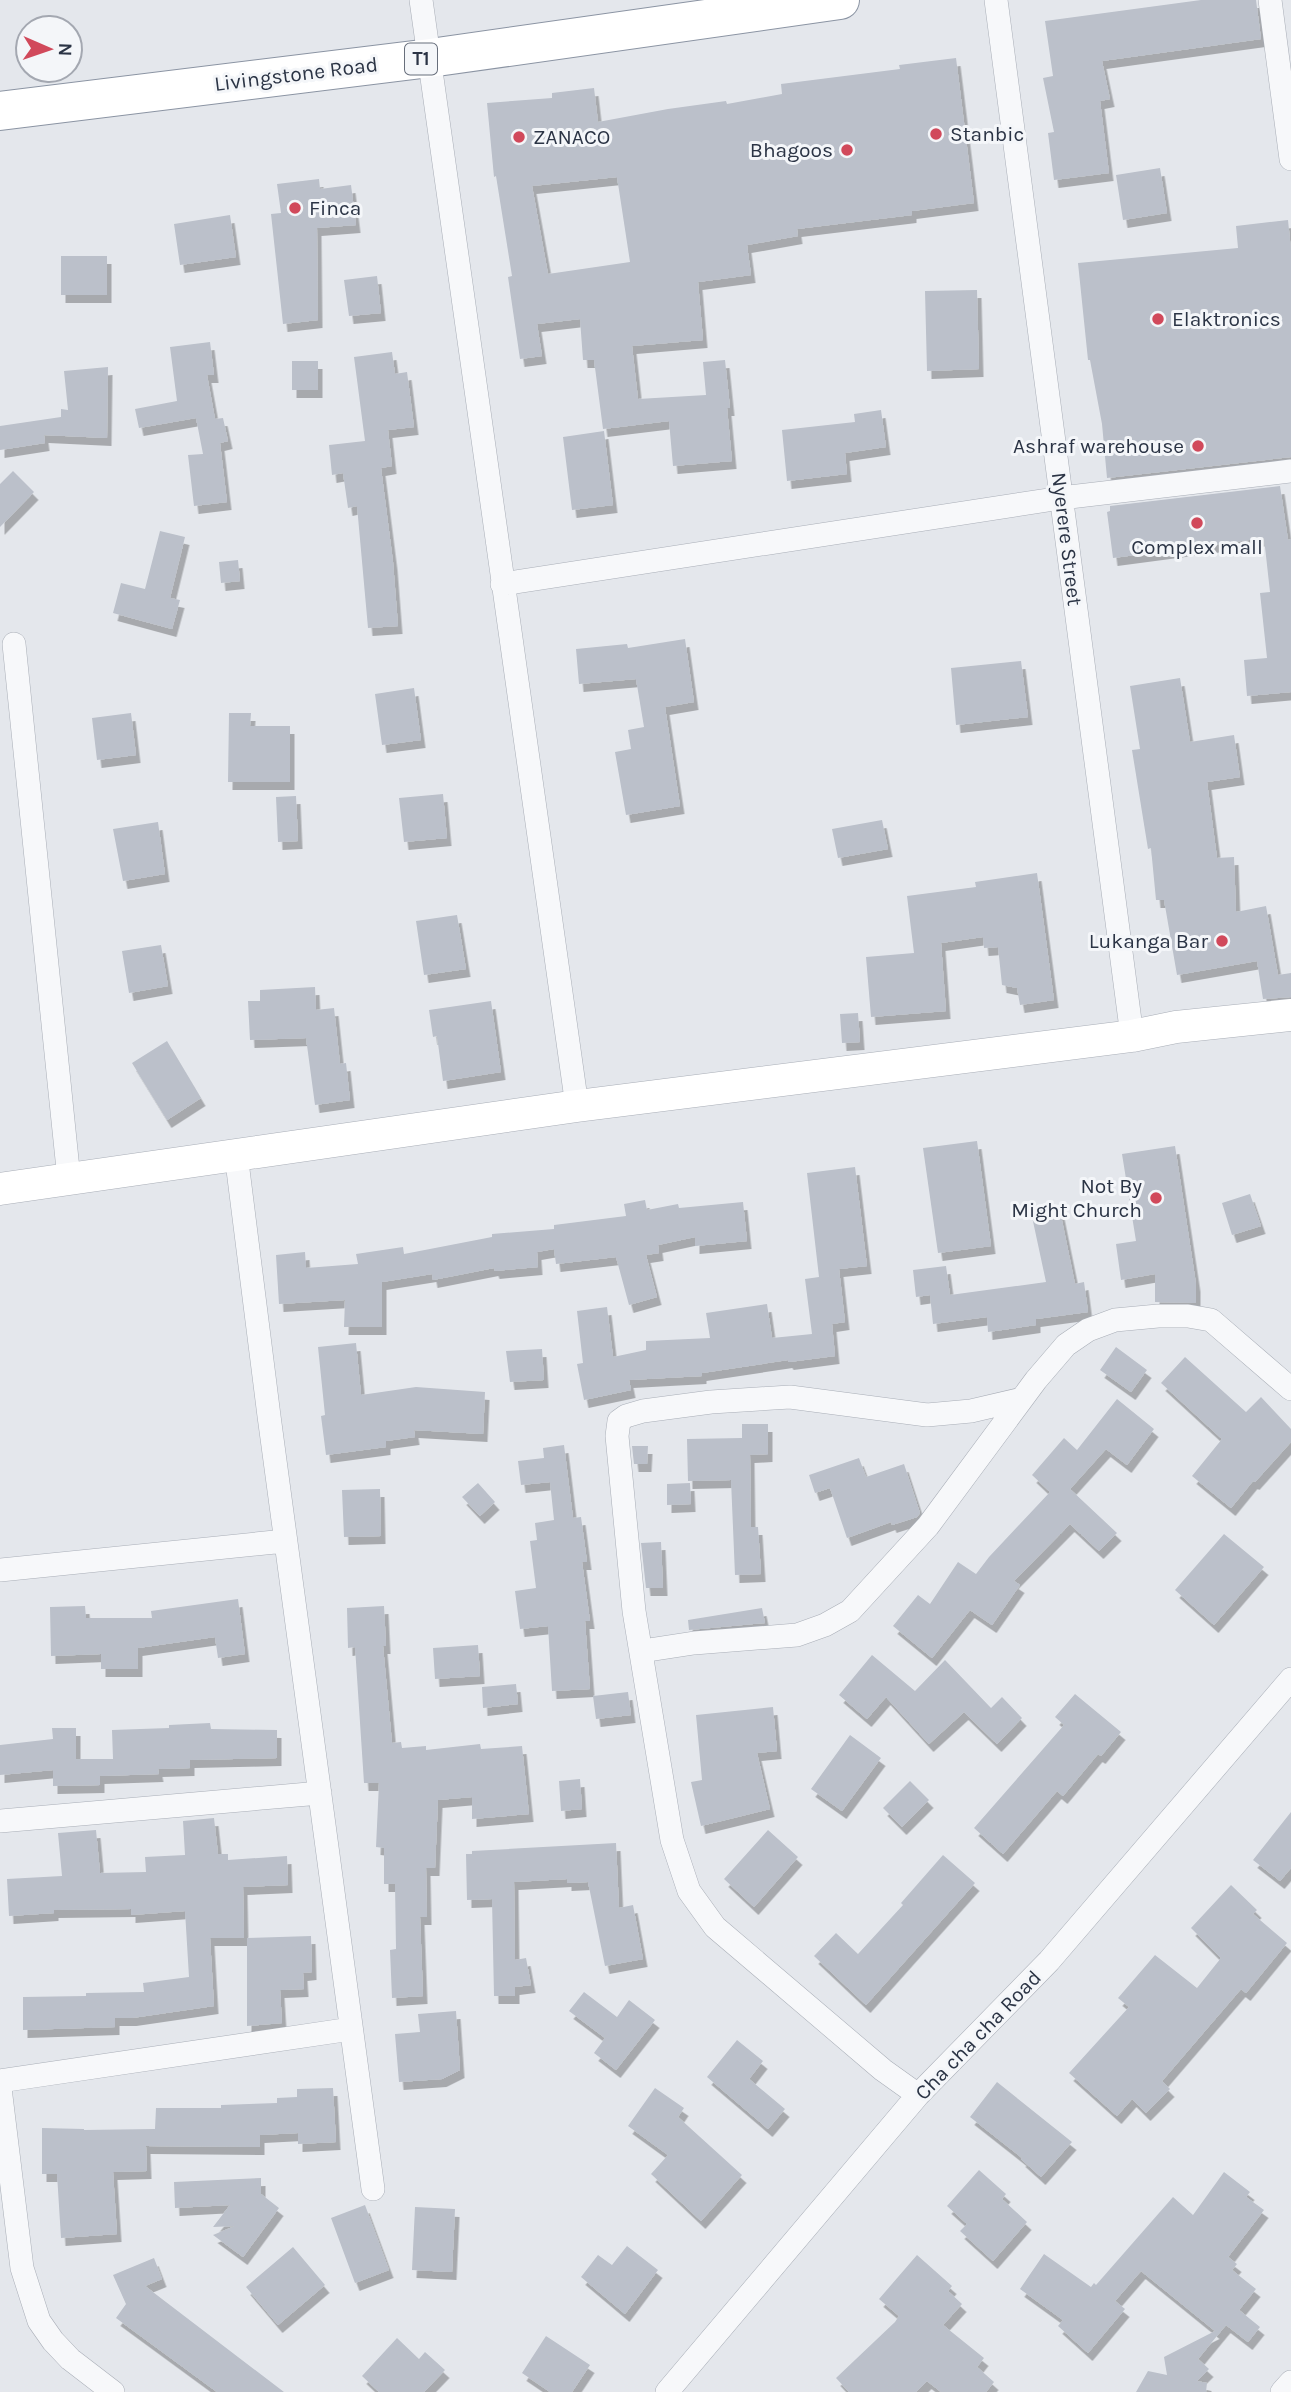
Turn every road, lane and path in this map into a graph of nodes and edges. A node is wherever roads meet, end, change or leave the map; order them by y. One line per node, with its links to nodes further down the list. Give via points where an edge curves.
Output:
1 (421, 0): 5 (street)
2 (840, 0): 5 (highway, Livingstone Road / T1)
3 (996, 0): 9 (street, Nyerere Street)
4 (1270, 0): 7 (street)
5 (430, 58): 6 (highway, Livingstone Road / T1); 10 (street)
6 (0, 111)
7 (1291, 159)
8 (1291, 471): 9 (street)
9 (1061, 498): 10 (street); 13 (street, Nyerere Street)
10 (502, 584): 14 (street)
11 (14, 644): 16 (street)
12 (1291, 1015): 13 (main road)
13 (1132, 1036): 14 (main road)
14 (577, 1106): 15 (main road)
15 (236, 1154): 16 (main road); 20 (street)
16 (69, 1179): 17 (main road)
17 (0, 1189)
18 (1291, 1389): 19 (street, via 1211,1320 1158,1316 1115,1320 1088,1329 1066,1345)
19 (1022, 1399): 22 (street, via 928,1526 850,1611 797,1635); 22 (street, via 927,1415 790,1397 711,1402 626,1416 619,1421 617,1436)
20 (285, 1541): 21 (street); 24 (street)
21 (0, 1570)
22 (642, 1651): 29 (street, via 672,1840 689,1891 715,1927)
23 (1291, 1679): 29 (street, Cha cha cha Road, via 1049,1961)
24 (320, 1793): 25 (street); 26 (street)
25 (0, 1821)
26 (351, 2029): 27 (street); 30 (street)
27 (0, 2081)
28 (0, 2088): 32 (street, via 22,2268 39,2321 70,2360)
29 (918, 2095): 33 (street, Cha cha cha Road)
30 (373, 2189)
31 (1291, 2382): 34 (street)
32 (113, 2392)
33 (667, 2392)
34 (1282, 2392)

